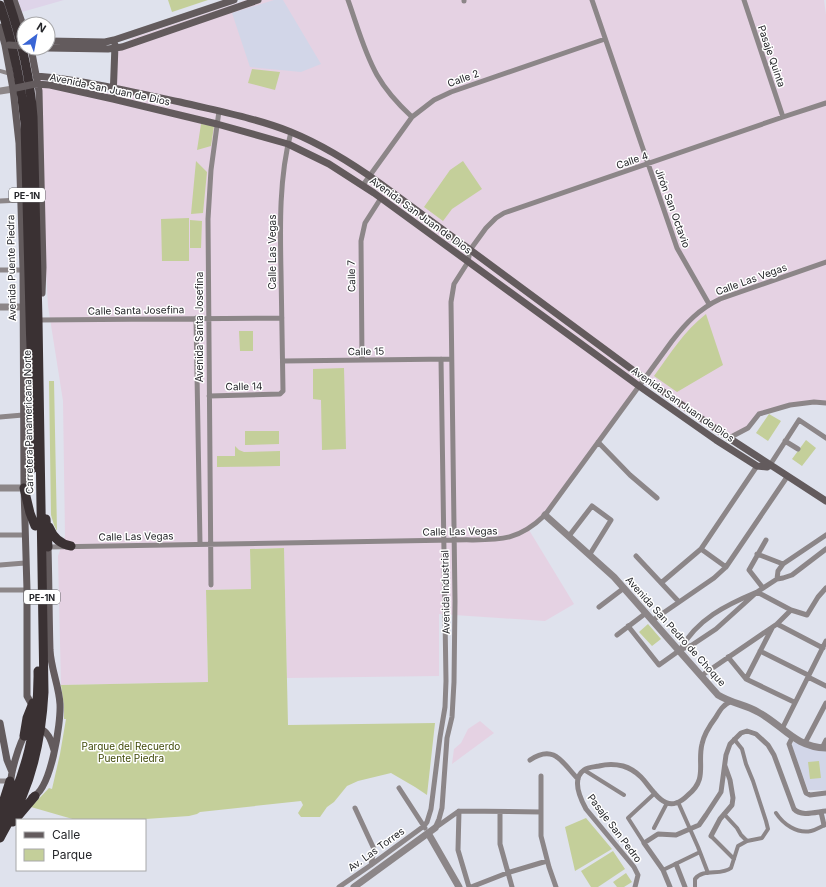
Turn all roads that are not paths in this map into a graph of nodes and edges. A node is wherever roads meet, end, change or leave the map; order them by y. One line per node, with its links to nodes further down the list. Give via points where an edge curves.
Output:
1 (8, 0): 50 (highway, Carretera Panamericana Norte / PE-1N, via 24,58 32,106)
2 (14, 0): 9 (main road)
3 (234, 0): 13 (main road)
4 (258, 0): 13 (main road)
5 (348, 0): 28 (street, via 377,74 400,106)
6 (592, 0): 11 (street, Jirón San Octavio)
7 (744, 0): 29 (street, Pasaje Quinta)
8 (0, 5): 80 (highway, Carretera Panamericana Norte / PE-1N, via 16,61 25,128)
9 (20, 16)
10 (0, 27): 15 (main road, Avenida Puente Piedra)
11 (605, 38): 28 (street, Calle 2, via 447,93); 33 (street, Jirón San Octavio)
12 (56, 41): 13 (main road)
13 (115, 44): 16 (main road); 23 (main road)
14 (16, 47): 15 (main road, bridge)
15 (4, 48): 19 (main road, Avenida Puente Piedra)
16 (56, 48)
17 (32, 56): 20 (main road)
18 (0, 71): 19 (street)
19 (10, 74): 22 (main road, Avenida Puente Piedra)
20 (36, 76): 21 (main road); 23 (main road, Avenida San Juan de Dios)
21 (36, 84): 22 (main road, Avenida San Juan de Dios, bridge); 25 (main road, Avenida San Juan de Dios); 46 (main road, via 41,158)
22 (15, 88): 24 (street); 39 (main road, Avenida Puente Piedra)
23 (114, 88): 25 (main road); 27 (main road, Avenida San Juan de Dios)
24 (0, 91)
25 (113, 99): 30 (main road, Avenida San Juan de Dios)
26 (826, 103): 29 (street, Calle 4)
27 (219, 111): 30 (street, Avenida Santa Josefina); 31 (main road, Avenida San Juan de Dios)
28 (412, 117): 34 (street, Calle 2)
29 (783, 117): 33 (street, Calle 4)
30 (217, 124): 32 (main road, Avenida San Juan de Dios); 52 (street, Avenida Santa Josefina, via 208,219)
31 (292, 132): 32 (street, Calle Las Vegas); 34 (main road, Avenida San Juan de Dios)
32 (288, 144): 36 (main road, Avenida San Juan de Dios, via 329,164); 53 (street, Calle Las Vegas, via 282,181)
33 (648, 164): 41 (street, Calle 4, via 504,213 486,228); 47 (street, Jirón San Octavio, via 677,248)
34 (370, 176): 35 (main road, Avenida San Juan de Dios); 36 (street, Calle 2)
35 (381, 184): 37 (main road); 41 (main road, Avenida San Juan de Dios)
36 (363, 185): 37 (main road, Avenida San Juan de Dios)
37 (374, 193): 38 (main road, Avenida San Juan de Dios)
38 (381, 198): 42 (main road, Avenida San Juan de Dios); 56 (street, Calle 7, via 365,223 360,241)
39 (20, 200): 40 (street); 45 (main road, Avenida Puente Piedra)
40 (0, 201)
41 (470, 250): 42 (street, Calle 4); 58 (main road, Avenida San Juan de Dios)
42 (468, 262): 55 (street, Avenida Industrial, via 451,293); 59 (main road, Avenida San Juan de Dios)
43 (826, 262): 47 (street, Calle Las Vegas)
44 (0, 270): 45 (street)
45 (23, 270): 48 (main road, Avenida Puente Piedra)
46 (42, 293): 50 (highway)
47 (709, 304): 58 (street, Calle Las Vegas, via 697,312 681,329)
48 (22, 306): 49 (street); 63 (main road, Avenida Puente Piedra)
49 (0, 307)
50 (38, 316): 51 (street, Calle Santa Josefina); 70 (highway, Carretera Panamericana Norte / PE-1N)
51 (196, 318): 52 (street, Calle Santa Josefina); 88 (street, Avenida Santa Josefina)
52 (208, 318): 53 (street, Calle Santa Josefina); 61 (street, Avenida Santa Josefina)
53 (282, 318): 57 (street, Calle Las Vegas)
54 (441, 359): 55 (street, Calle 15); 56 (street, Calle 15); 85 (street)
55 (450, 359): 86 (street, Avenida Industrial)
56 (362, 360): 57 (street, Calle 15)
57 (282, 361): 60 (street, Calle Las Vegas, via 283,391)
58 (645, 378): 59 (street, Calle Las Vegas); 65 (main road, Avenida San Juan de Dios)
59 (639, 386): 68 (street, Calle Las Vegas); 72 (main road, Avenida San Juan de Dios)
60 (280, 394): 61 (street, Calle 14)
61 (209, 396): 89 (street, Avenida Santa Josefina)
62 (826, 403): 65 (street, via 790,405 759,414 748,428)
63 (23, 415): 64 (street); 75 (main road, Avenida Puente Piedra)
64 (0, 417)
65 (729, 438): 71 (main road, Avenida San Juan de Dios)
66 (826, 438): 67 (street, via 799,420)
67 (785, 441): 69 (street); 71 (street)
68 (598, 442): 76 (street, via 630,476); 78 (street, Calle Las Vegas)
69 (798, 449)
70 (40, 464): 79 (highway); 133 (highway, Carretera Panamericana Norte / PE-1N, via 44,685)
71 (770, 465): 72 (main road); 73 (main road, Avenida San Juan de Dios)
72 (757, 466): 92 (street)
73 (787, 477): 77 (main road, Avenida San Juan de Dios); 100 (street)
74 (0, 488): 75 (street)
75 (24, 488): 80 (highway); 82 (main road, Avenida Puente Piedra)
76 (657, 498)
77 (826, 501)
78 (545, 515): 84 (street, Avenida San Pedro de Choque); 86 (street, Calle Las Vegas, via 525,531 505,539)
79 (46, 520): 90 (highway, via 55,538); 91 (highway)
80 (35, 526): 127 (highway, Carretera Panamericana Norte / PE-1N)
81 (0, 535): 82 (street)
82 (25, 535): 98 (main road, Avenida Puente Piedra)
83 (826, 535): 99 (street)
84 (569, 536): 94 (street, Avenida San Pedro de Choque); 94 (street, via 592,506 611,520)
85 (445, 540): 86 (street, Calle Las Vegas); 89 (street, Calle Las Vegas); 169 (street, via 445,707 432,809)
86 (454, 540): 170 (street, Avenida Industrial, via 452,717 447,738 442,808)
87 (766, 540): 95 (street)
88 (200, 544): 89 (street, Calle Las Vegas); 90 (street, Calle Las Vegas)
89 (211, 544): 103 (street, Avenida Santa Josefina)
90 (71, 546): 91 (street, Calle Las Vegas)
91 (48, 547): 141 (main road, via 51,657 60,709)
92 (701, 549): 100 (street); 102 (street)
93 (826, 549): 101 (street, via 792,575)
94 (590, 554): 104 (street, Avenida San Pedro de Choque)
95 (757, 554): 99 (street); 105 (street, via 749,570)
96 (636, 556): 102 (street)
97 (0, 564): 98 (street)
98 (26, 564): 108 (main road, Avenida Puente Piedra)
99 (783, 564): 101 (street, via 778,571)
100 (726, 567): 110 (street)
101 (777, 579): 105 (street)
102 (662, 583): 110 (street)
103 (211, 585)
104 (624, 588): 111 (street); 113 (street, Avenida San Pedro de Choque)
105 (763, 588): 109 (street)
106 (826, 588): 112 (street, via 807,615)
107 (0, 590): 108 (street)
108 (27, 590): 130 (main road, Avenida Puente Piedra, via 26,696)
109 (757, 592): 112 (street); 120 (street, via 716,629); 120 (street, via 720,609 693,630)
110 (678, 602): 114 (street)
111 (599, 607)
112 (791, 610): 116 (street)
113 (646, 613): 114 (street, Avenida San Pedro de Choque); 115 (street)
114 (652, 620): 120 (street, Avenida San Pedro de Choque)
115 (628, 626): 117 (street); 120 (street, via 659,665)
116 (775, 626): 119 (street); 121 (street); 122 (street)
117 (617, 635)
118 (826, 642): 119 (street)
119 (823, 648): 124 (street)
120 (680, 650): 123 (street, Avenida San Pedro de Choque)
121 (760, 651): 124 (street); 125 (street)
122 (728, 657): 123 (street); 125 (street)
123 (701, 676): 128 (street, Avenida San Pedro de Choque, via 713,690)
124 (808, 676): 126 (street); 129 (street)
125 (746, 679): 129 (street)
126 (826, 686)
127 (37, 690): 130 (highway); 133 (highway, Carretera Panamericana Norte / PE-1N)
128 (730, 702): 134 (street, Avenida San Pedro de Choque, via 760,712); 155 (street, via 721,708 705,736 700,753 701,769 698,784)
129 (794, 702): 134 (street)
130 (32, 705): 135 (highway)
131 (826, 705): 139 (street)
132 (0, 722): 145 (main road, via 7,760)
133 (37, 729): 135 (main road, via 28,731); 141 (main road, via 49,736); 152 (highway, Carretera Panamericana Norte / PE-1N, via 35,758)
134 (782, 729): 136 (street, Avenida San Pedro de Choque)
135 (24, 736): 145 (main road)
136 (792, 738): 139 (street, Avenida San Pedro de Choque); 151 (street, via 789,744 808,795)
137 (734, 739): 143 (street, via 728,749); 159 (street, via 747,731 756,734 768,745 797,813); 176 (street, via 742,749 768,829 762,838)
138 (826, 740): 140 (street)
139 (805, 743): 140 (street, Avenida San Pedro de Choque)
140 (824, 748)
141 (54, 750): 154 (main road, via 45,782)
142 (530, 760): 147 (street, via 547,753 561,760)
143 (725, 766): 164 (street, via 733,798 732,805); 172 (street, via 721,792 706,816)
144 (584, 770): 147 (street); 150 (street, via 605,764 624,766 642,778); 153 (street)
145 (12, 772): 148 (street); 152 (main road, via 12,789); 160 (highway)
146 (541, 776): 162 (street)
147 (578, 779): 192 (street, Pasaje San Pedro, via 583,804 636,871 638,879)
148 (0, 781)
149 (399, 788): 169 (street)
150 (655, 792): 156 (street); 177 (street, via 628,818)
151 (826, 793)
152 (18, 795): 154 (main road, via 30,798); 167 (highway, Carretera Panamericana Norte / PE-1N); 175 (highway, Carretera Panamericana Norte / PE-1N)
153 (624, 795)
154 (35, 796): 166 (highway)
155 (678, 802): 156 (street); 172 (street)
156 (667, 803): 171 (street)
157 (354, 808): 182 (street, via 374,849)
158 (460, 811): 161 (street); 170 (street); 189 (street, via 458,850)
159 (823, 811): 168 (street)
160 (0, 812)
161 (500, 812): 162 (street); 184 (street, via 499,842)
162 (541, 812): 180 (street, via 541,836)
163 (776, 813): 168 (street, via 787,826 801,831 810,832)
164 (724, 814): 174 (street); 176 (street)
165 (16, 819): 175 (highway)
166 (16, 819)
167 (0, 825)
168 (825, 825)
169 (424, 826): 173 (street); 182 (street, Av. Las Torres)
170 (434, 828): 173 (street, Av. Las Torres)
171 (654, 828)
172 (691, 829): 177 (street, via 676,835 658,834); 178 (street)
173 (428, 833): 187 (street, Av. Las Torres); 188 (street)
174 (712, 836): 179 (street)
175 (0, 839)
176 (747, 841): 179 (street, via 738,846)
177 (644, 843): 183 (street)
178 (700, 852): 181 (street); 185 (street)
179 (734, 859): 185 (street, via 733,866 728,870)
180 (547, 861): 184 (street); 191 (street)
181 (676, 864): 183 (street); 194 (street)
182 (371, 865): 186 (street, Av. Las Torres)
183 (663, 870): 193 (street)
184 (507, 873): 189 (street); 190 (street)
185 (708, 873): 195 (street, via 697,877)
186 (339, 887)
187 (354, 887)
188 (458, 887)
189 (470, 887)
190 (512, 887)
191 (556, 887)
192 (635, 887)
193 (670, 887)
194 (685, 887)
195 (695, 887)

